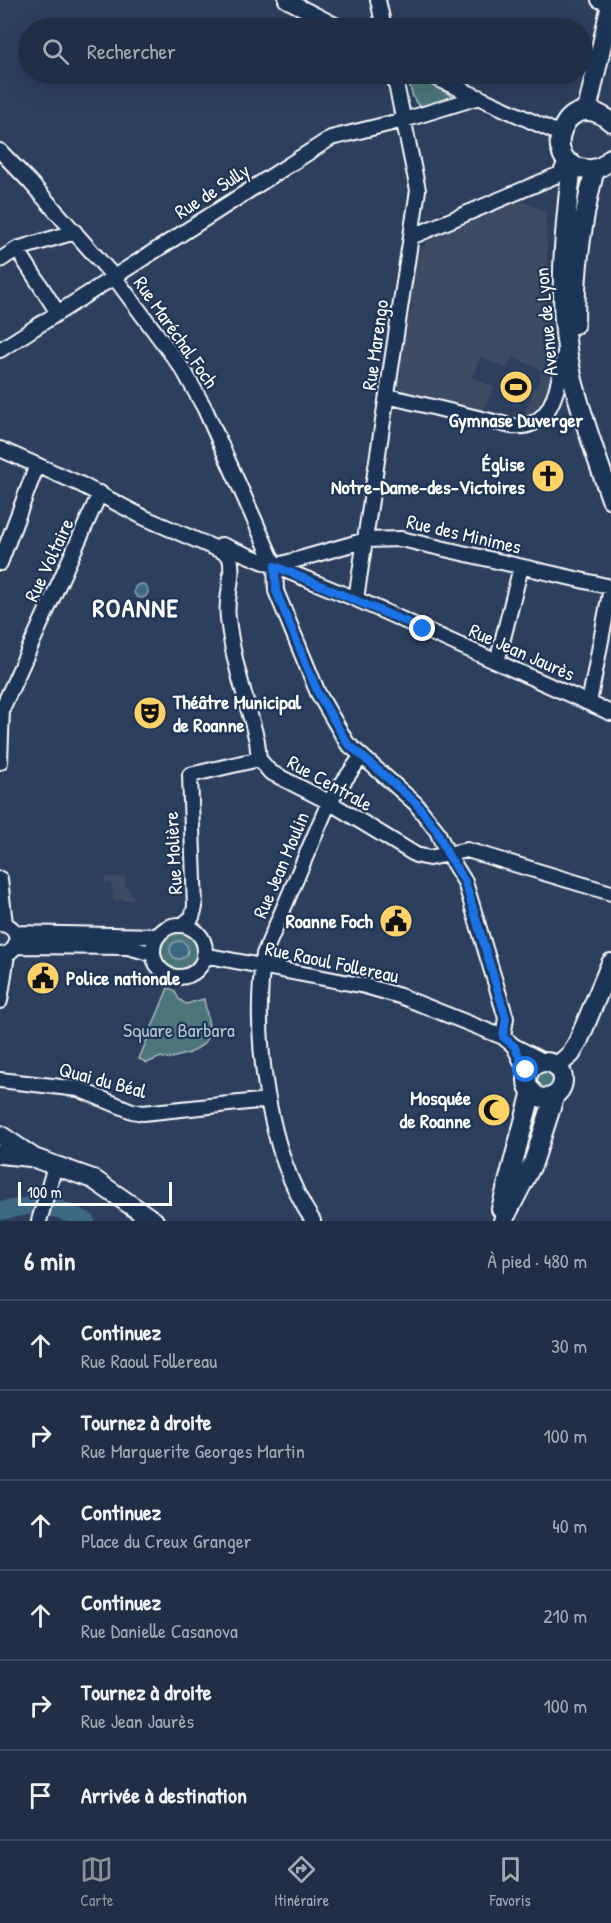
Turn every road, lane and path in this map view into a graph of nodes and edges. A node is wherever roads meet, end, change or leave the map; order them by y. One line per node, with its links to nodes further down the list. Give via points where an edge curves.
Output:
1 (286, 0): 5 (street)
2 (378, 0): 6 (street)
3 (598, 0): 4 (street)
4 (611, 4): 7 (main road)
5 (321, 18)
6 (382, 18)
7 (593, 81)
8 (397, 84): 13 (street, Rue Marengo)
9 (450, 84): 11 (street)
10 (592, 84): 12 (main road)
11 (479, 97): 13 (street, Rue de Sully); 15 (street)
12 (586, 111): 14 (main road); 15 (main road, via 569,118)
13 (404, 120): 20 (street, Rue Marengo, via 418,190); 23 (street, Rue de Sully, via 331,138)
14 (611, 122)
15 (560, 134): 17 (main road, via 559,143)
16 (0, 151): 19 (street, Rue Maréchal Foch)
17 (569, 162): 18 (main road, via 587,170); 20 (street, via 560,174); 25 (main road, Avenue de Lyon, via 562,263)
18 (606, 163): 28 (main road, Avenue de Lyon, via 585,208 575,307 577,363)
19 (75, 232): 21 (street); 23 (street, Rue Maréchal Foch)
20 (411, 237): 27 (street, Rue Marengo)
21 (17, 249): 22 (street); 24 (street)
22 (0, 260)
23 (115, 278): 24 (street, Rue de Sully); 36 (street, Rue Maréchal Foch, via 184,371)
24 (58, 313): 26 (street, Rue de Sully)
25 (567, 346): 27 (street, via 550,406 545,416 529,425 511,426); 28 (main road, Avenue de Lyon)
26 (0, 350)
27 (387, 396): 33 (street, Rue Marengo)
28 (589, 439): 31 (main road, Avenue de Lyon)
29 (0, 449): 30 (street, Rue Jean Jaurès)
30 (37, 465): 32 (street, Rue Jean Jaurès); 35 (street)
31 (609, 492)
32 (100, 493): 34 (street, Rue Jean Jaurès); 37 (street, Rue Jean Jaurès, via 145,518 224,552 230,557); 43 (street, Rue Voltaire)
33 (366, 540): 36 (street, Rue des Minimes); 38 (street, Rue des Minimes, via 401,538); 40 (street, Rue Marengo)
34 (251, 557): 36 (street, Rue Jean Jaurès); 37 (street)
35 (0, 563)
36 (275, 566): 40 (street, Rue Jean Jaurès); 45 (street, Rue Maréchal Foch, via 276,591 318,693 347,743)
37 (231, 567): 46 (street, via 228,618)
38 (521, 567): 39 (street, Rue des Minimes); 41 (street)
39 (611, 587): 42 (street)
40 (356, 599): 41 (street, Rue Jean Jaurès)
41 (497, 662): 42 (street, Rue Jean Jaurès)
42 (589, 703): 44 (street, Rue Jean Jaurès)
43 (1, 709): 47 (street)
44 (611, 713)
45 (361, 757): 49 (street, Rue Jean Moulin); 50 (street, Rue Maréchal Foch, via 416,803 437,831)
46 (259, 759): 48 (street, Rue Centrale); 49 (street, Rue Centrale, via 270,772)
47 (0, 762)
48 (190, 775): 53 (street, Rue Molière, via 195,907)
49 (329, 802): 50 (street, Rue Centrale, via 416,855 429,858); 59 (street, Rue Jean Moulin, via 264,954)
50 (447, 853): 52 (street, via 467,850); 61 (street, Rue Maréchal Foch, via 465,882 506,1018)
51 (0, 879): 55 (street)
52 (611, 893)
53 (183, 925): 54 (street, via 170,926); 57 (street, via 200,936)
54 (158, 936): 55 (street); 56 (street)
55 (7, 940): 56 (street, via 128,947); 60 (street)
56 (153, 954): 57 (street, via 162,970 178,976 193,972)
57 (204, 956): 59 (street, Rue Raoul Follereau)
58 (611, 963): 62 (main road)
59 (262, 967): 61 (street, Rue Raoul Follereau, via 400,996); 68 (street, Rue Jean Moulin)
60 (0, 1001)
61 (503, 1037): 63 (street, Rue Raoul Follereau)
62 (578, 1042): 64 (main road, via 571,1054); 67 (main road, via 576,1057)
63 (514, 1046): 64 (street, Rue Raoul Follereau); 66 (street, Rue Raoul Follereau)
64 (551, 1064): 66 (main road, via 534,1066); 67 (main road, via 562,1075)
65 (0, 1080): 68 (street, Quai du Béal, via 78,1089 143,1113)
66 (530, 1084): 67 (main road, via 540,1097); 76 (main road)
67 (559, 1090): 77 (main road, via 533,1163)
68 (268, 1100): 75 (street, Rue Jean Moulin, via 280,1150 298,1196)
69 (0, 1136): 71 (main road)
70 (0, 1154): 71 (main road)
71 (34, 1158): 72 (main road)
72 (55, 1166): 73 (street); 74 (main road, via 93,1179)
73 (40, 1220)
74 (154, 1221)
75 (313, 1221)
76 (498, 1221)
77 (503, 1221)

